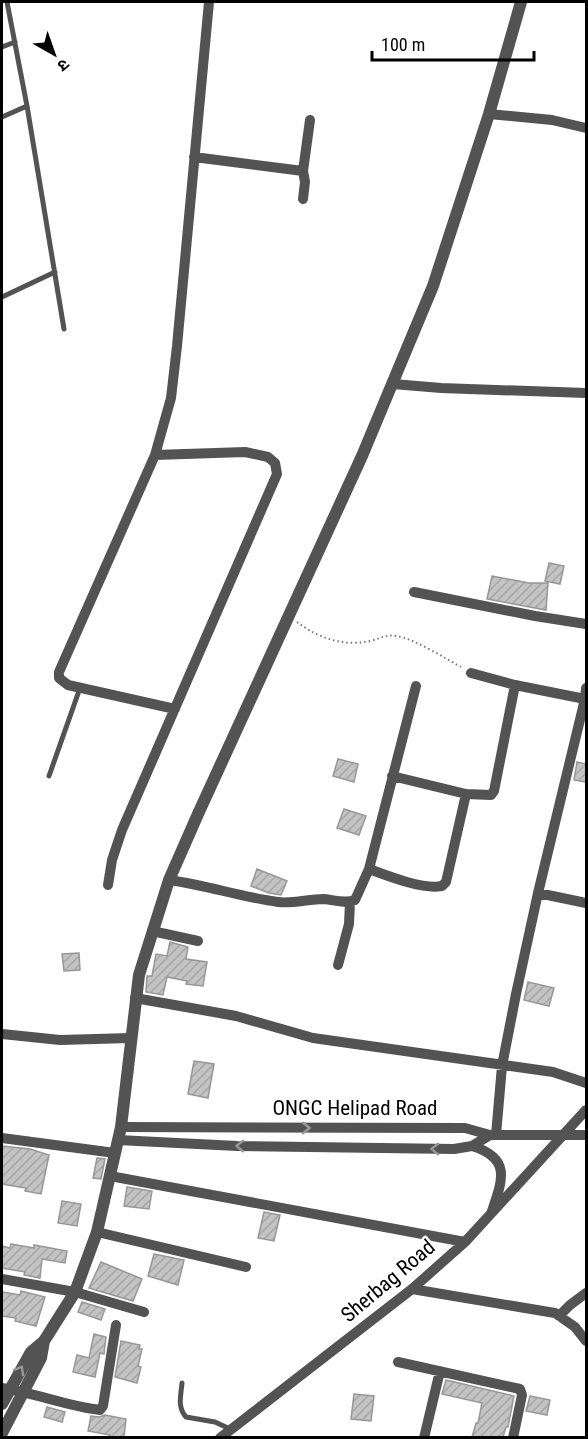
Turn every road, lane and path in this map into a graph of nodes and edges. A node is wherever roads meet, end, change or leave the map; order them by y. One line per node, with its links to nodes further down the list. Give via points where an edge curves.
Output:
1 (7, 2): 4 (lane)
2 (209, 2): 11 (street)
3 (521, 2): 7 (street)
4 (15, 42): 5 (lane); 6 (lane)
5 (2, 47)
6 (27, 106): 8 (lane); 14 (lane)
7 (489, 114): 10 (street, via 552,120); 17 (street, via 434,286)
8 (2, 117)
9 (310, 120): 12 (street)
10 (586, 128)
11 (194, 157): 12 (street); 19 (street, via 171,399)
12 (303, 171): 13 (street)
13 (303, 199)
14 (56, 272): 15 (lane); 16 (lane)
15 (2, 297)
16 (64, 329)
17 (393, 384): 18 (street); 21 (street)
18 (586, 393)
19 (155, 455): 26 (street, via 59,672 63,682); 29 (street, via 245,452 268,457 275,463 277,474)
20 (414, 592): 22 (street)
21 (290, 617): 23 (path, via 310,633 328,640 355,643 385,635 399,636); 34 (street)
22 (586, 624)
23 (471, 672): 24 (street)
24 (515, 685): 28 (street); 32 (street, via 494,791 485,796)
25 (416, 686): 31 (street)
26 (80, 688): 29 (street); 30 (lane)
27 (586, 688): 28 (street)
28 (585, 699): 36 (street)
29 (175, 709): 35 (street, via 122,830)
30 (49, 776)
31 (392, 776): 32 (street); 33 (street)
32 (466, 794): 33 (street, via 442,886 415,883)
33 (369, 869): 37 (street, via 359,895)
34 (169, 880): 37 (street, via 276,902); 39 (street)
35 (108, 885)
36 (538, 893): 38 (street); 45 (street)
37 (350, 902): 41 (street, via 349,924)
38 (586, 903)
39 (152, 931): 40 (street); 42 (street)
40 (198, 941)
41 (338, 965)
42 (135, 998): 44 (street); 45 (street, via 236,1016 313,1038)
43 (2, 1034): 44 (street, via 60,1040)
44 (131, 1038): 48 (street)
45 (502, 1066): 46 (street, via 553,1072); 50 (street)
46 (586, 1083)
47 (586, 1110): 49 (street, Sherbag Road)
48 (121, 1127): 50 (street, ONGC Helipad Road, one-way to 50, via 465,1128); 53 (street)
49 (563, 1134): 50 (street, ONGC Helipad Road); 51 (street, ONGC Helipad Road); 57 (street, Sherbag Road)
50 (493, 1135): 54 (street)
51 (586, 1136)
52 (2, 1138): 55 (street)
53 (118, 1140): 54 (street, one-way to 53, via 237,1146); 55 (street)
54 (472, 1146): 57 (street, via 491,1154 499,1163 500,1178)
55 (115, 1153): 56 (street)
56 (110, 1176): 58 (street); 59 (street)
57 (492, 1214): 59 (street, Sherbag Road)
58 (97, 1232): 60 (street); 63 (street)
59 (465, 1242): 62 (street, Sherbag Road)
60 (246, 1267)
61 (2, 1279): 63 (street)
62 (412, 1289): 66 (street); 76 (street, Sherbag Road)
63 (75, 1292): 65 (street); 68 (street)
64 (586, 1293): 66 (street)
65 (144, 1312)
66 (559, 1316): 69 (street)
67 (116, 1325): 74 (street, via 100,1410)
68 (44, 1341): 73 (street, one-way to 68, via 31,1352); 74 (street, via 41,1358)
69 (586, 1341)
70 (398, 1362): 71 (street)
71 (440, 1371): 79 (street); 80 (street, via 520,1389)
72 (182, 1383): 76 (lane, via 180,1403 186,1417 216,1422)
73 (5, 1389): 74 (street); 75 (street)
74 (23, 1392): 77 (street)
75 (2, 1404)
76 (230, 1429): 78 (street, Sherbag Road)
77 (2, 1433)
78 (220, 1437)
79 (424, 1437)
80 (513, 1437)

